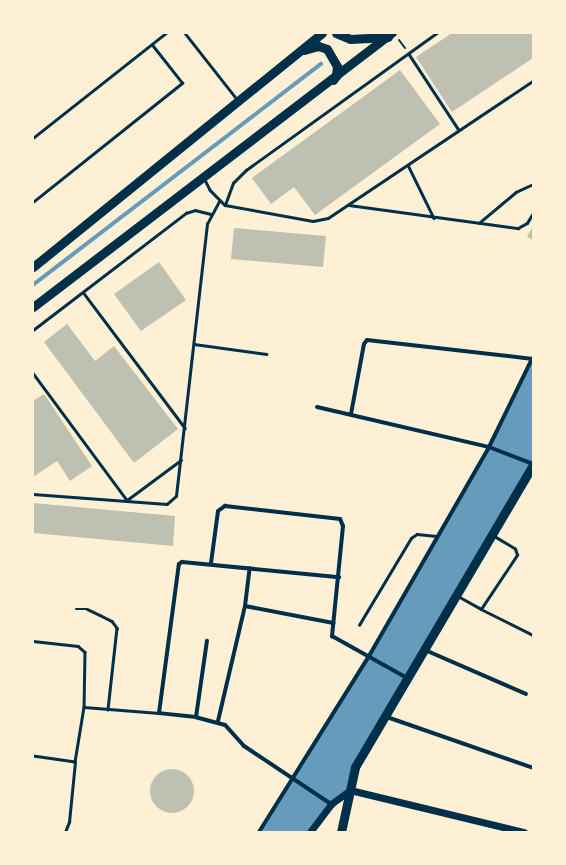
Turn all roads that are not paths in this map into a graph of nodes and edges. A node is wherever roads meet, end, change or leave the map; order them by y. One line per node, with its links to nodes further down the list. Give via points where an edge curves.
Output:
1 (166, 33): 7 (lane)
2 (185, 33): 12 (lane)
3 (322, 33): 8 (main road)
4 (336, 33): 6 (main road, via 350,39)
5 (437, 33): 9 (lane)
6 (392, 36): 11 (main road)
7 (152, 45): 14 (lane); 19 (lane, via 182,84)
8 (299, 51): 11 (main road, via 318,46 327,49 337,66 336,76); 12 (main road)
9 (409, 54): 13 (lane); 20 (lane, via 246,170 233,183)
10 (533, 81): 13 (lane)
11 (328, 84): 16 (main road)
12 (238, 101): 26 (main road)
13 (459, 130): 15 (lane)
14 (33, 138)
15 (408, 165): 21 (lane); 24 (lane)
16 (204, 178): 18 (lane); 28 (main road)
17 (533, 184): 25 (lane, via 516,192)
18 (219, 201): 20 (lane); 23 (lane)
19 (33, 202)
20 (226, 205): 21 (lane, via 313,221 328,218)
21 (348, 205): 24 (lane)
22 (533, 213): 25 (lane, via 527,223 518,228)
23 (211, 214): 27 (lane, via 196,210 186,213); 30 (lane, via 207,224)
24 (434, 218): 25 (lane)
25 (479, 223)
26 (33, 267)
27 (83, 292): 29 (lane); 36 (lane)
28 (33, 307)
29 (33, 330)
30 (194, 344): 31 (lane); 36 (lane)
31 (266, 354)
32 (533, 359): 35 (street, via 367,340 364,344); 37 (street)
33 (33, 373): 41 (lane)
34 (317, 407): 35 (street)
35 (351, 414): 37 (street)
36 (186, 428): 38 (lane)
37 (489, 447): 39 (street); 42 (street)
38 (181, 459): 41 (lane); 41 (lane, via 176,496 167,504)
39 (533, 464): 43 (main road)
40 (33, 494): 41 (lane)
41 (127, 501)
42 (436, 536): 52 (lane, via 417,534 411,538); 57 (street)
43 (493, 536): 47 (main road); 50 (lane, via 515,549 517,555)
44 (211, 563): 45 (street); 46 (street, via 218,510 225,506 340,519 343,526); 62 (street, via 186,561 179,564)
45 (250, 568): 46 (street); 48 (street)
46 (339, 577): 51 (street)
47 (458, 596): 50 (lane); 56 (main road)
48 (245, 606): 51 (street); 65 (street)
49 (76, 609): 61 (lane, via 87,609 100,615 117,628)
50 (481, 609): 53 (lane)
51 (333, 623): 57 (street, via 334,638)
52 (359, 625)
53 (533, 635)
54 (33, 641): 60 (lane, via 82,648 85,652)
55 (207, 641): 64 (street)
56 (426, 650): 58 (main road); 59 (street)
57 (369, 656): 58 (street); 69 (street)
58 (403, 676): 63 (main road)
59 (526, 694)
60 (84, 707): 61 (lane); 67 (lane)
61 (108, 710): 62 (lane)
62 (159, 713): 64 (street)
63 (384, 716): 68 (street); 70 (main road, via 355,767)
64 (196, 717): 65 (street)
65 (218, 722): 69 (street, via 225,725 244,746)
66 (33, 756): 67 (lane)
67 (75, 762): 72 (lane, via 69,822)
68 (533, 768)
69 (292, 780): 71 (street); 73 (street)
70 (350, 790): 71 (street); 75 (main road); 76 (street)
71 (331, 804): 74 (street)
72 (65, 832)
73 (259, 832)
74 (310, 832)
75 (341, 832)
76 (524, 832)

